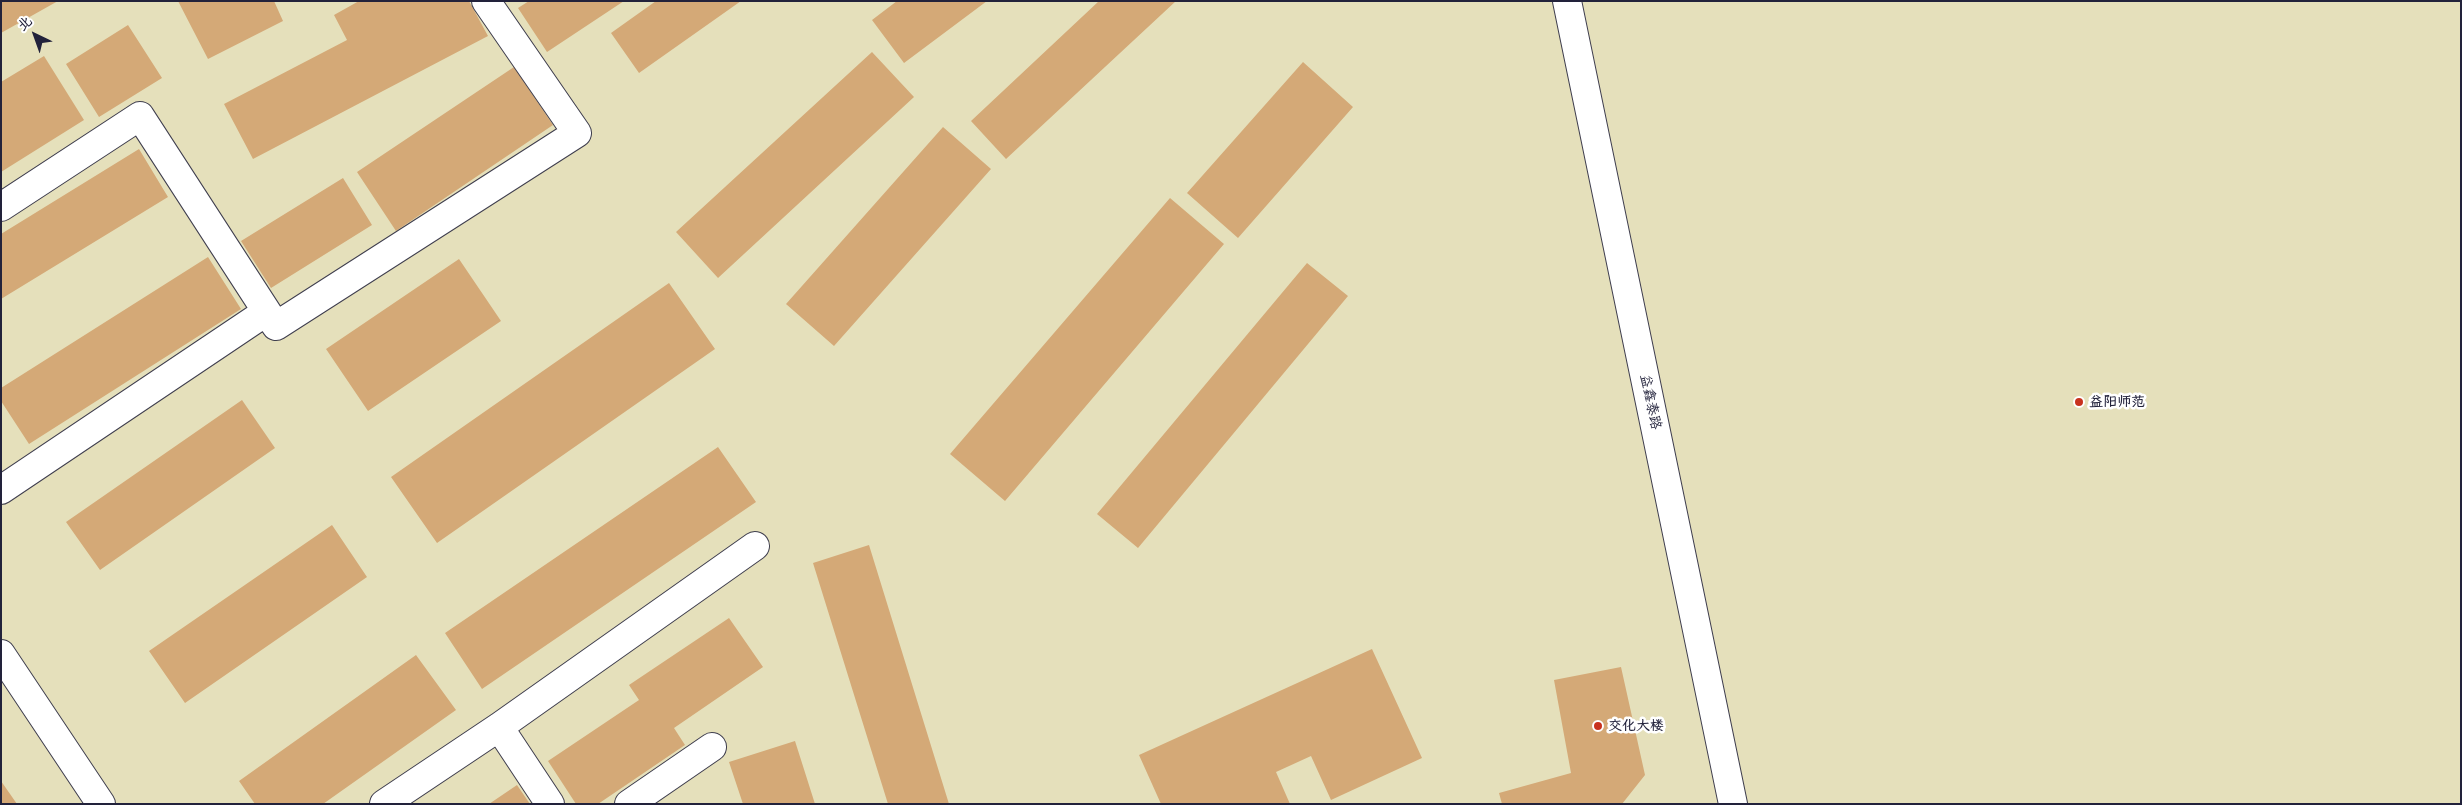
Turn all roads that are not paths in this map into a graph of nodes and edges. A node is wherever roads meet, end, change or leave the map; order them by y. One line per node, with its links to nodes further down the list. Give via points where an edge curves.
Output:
1 (486, 1): 4 (street, via 577,133 276,326)
2 (1567, 1): 14 (street, 益鑫泰路)
3 (1, 207): 4 (street, via 140,116)
4 (266, 312): 5 (street)
5 (1, 490)
6 (755, 546): 8 (street)
7 (1, 654): 10 (street)
8 (499, 727): 11 (street); 12 (street)
9 (712, 747): 13 (street)
10 (101, 804)
11 (384, 804)
12 (550, 804)
13 (629, 804)
14 (1734, 804)

